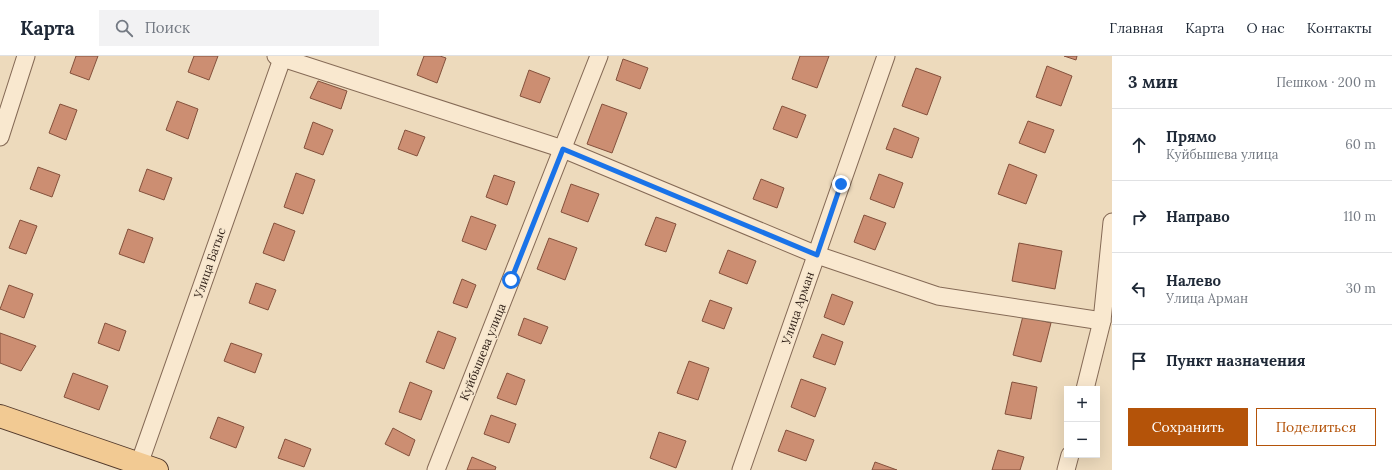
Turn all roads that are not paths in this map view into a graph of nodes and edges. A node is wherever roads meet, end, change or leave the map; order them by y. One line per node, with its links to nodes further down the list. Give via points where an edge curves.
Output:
1 (26, 56): 5 (street)
2 (599, 56): 6 (street, Куйбышева улица)
3 (886, 56): 8 (street, Улица Арман)
4 (281, 57): 6 (street); 13 (street, Улица Батыс)
5 (0, 137)
6 (563, 149): 8 (street); 14 (street, Куйбышева улица)
7 (1112, 222): 9 (street)
8 (817, 255): 9 (street, via 938,296); 15 (street, Улица Арман)
9 (1102, 321): 10 (street)
10 (1086, 386)
11 (0, 416): 13 (main road)
12 (1069, 458): 16 (street)
13 (144, 468)
14 (436, 470)
15 (741, 470)
16 (1066, 470)

